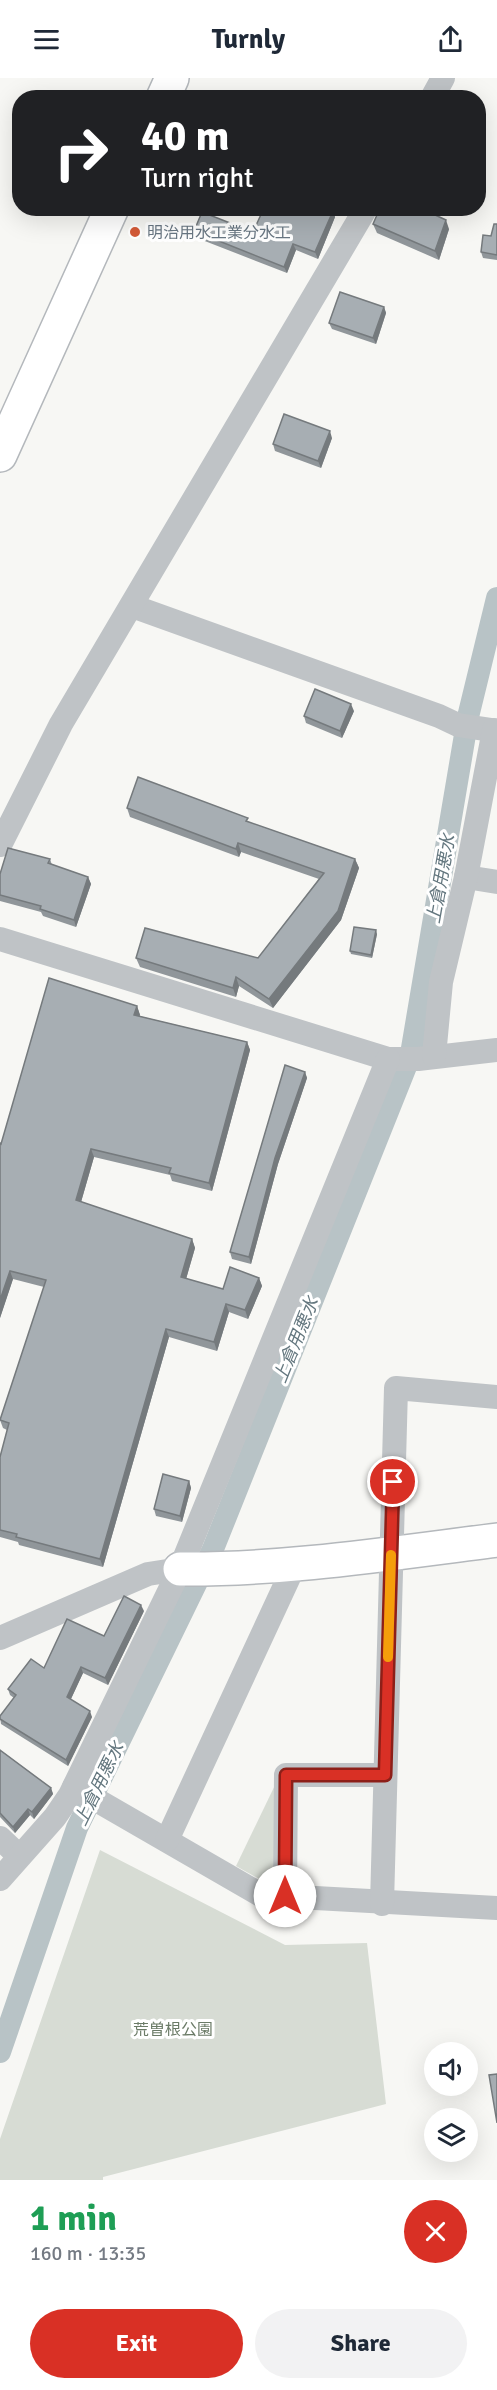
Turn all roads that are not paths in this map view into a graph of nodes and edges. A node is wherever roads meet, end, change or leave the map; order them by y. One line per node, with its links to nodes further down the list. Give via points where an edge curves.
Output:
1 (108, 216): 3 (street)
2 (361, 216): 4 (street)
3 (0, 455)
4 (132, 606): 5 (street); 6 (street, via 61,724)
5 (482, 729): 7 (street)
6 (0, 844)
7 (466, 877): 8 (street); 11 (street)
8 (497, 882)
9 (0, 939): 12 (street)
10 (497, 1050): 11 (street)
11 (426, 1058): 12 (street)
12 (388, 1059): 17 (street)
13 (497, 1397): 15 (street, via 396,1388)
14 (497, 1540): 15 (street)
15 (391, 1553): 16 (street); 19 (street)
16 (296, 1562): 17 (street); 22 (street)
17 (196, 1569): 18 (street, via 148,1574); 20 (street)
18 (0, 1638)
19 (385, 1775): 25 (street, via 286,1775); 26 (street)
20 (74, 1787): 22 (street); 23 (street, via 55,1817)
21 (0, 1838): 23 (street)
22 (167, 1840): 25 (street, via 261,1895)
23 (20, 1856): 24 (street)
24 (0, 1879)
25 (285, 1896): 26 (street)
26 (381, 1904): 27 (street)
27 (497, 1908)

